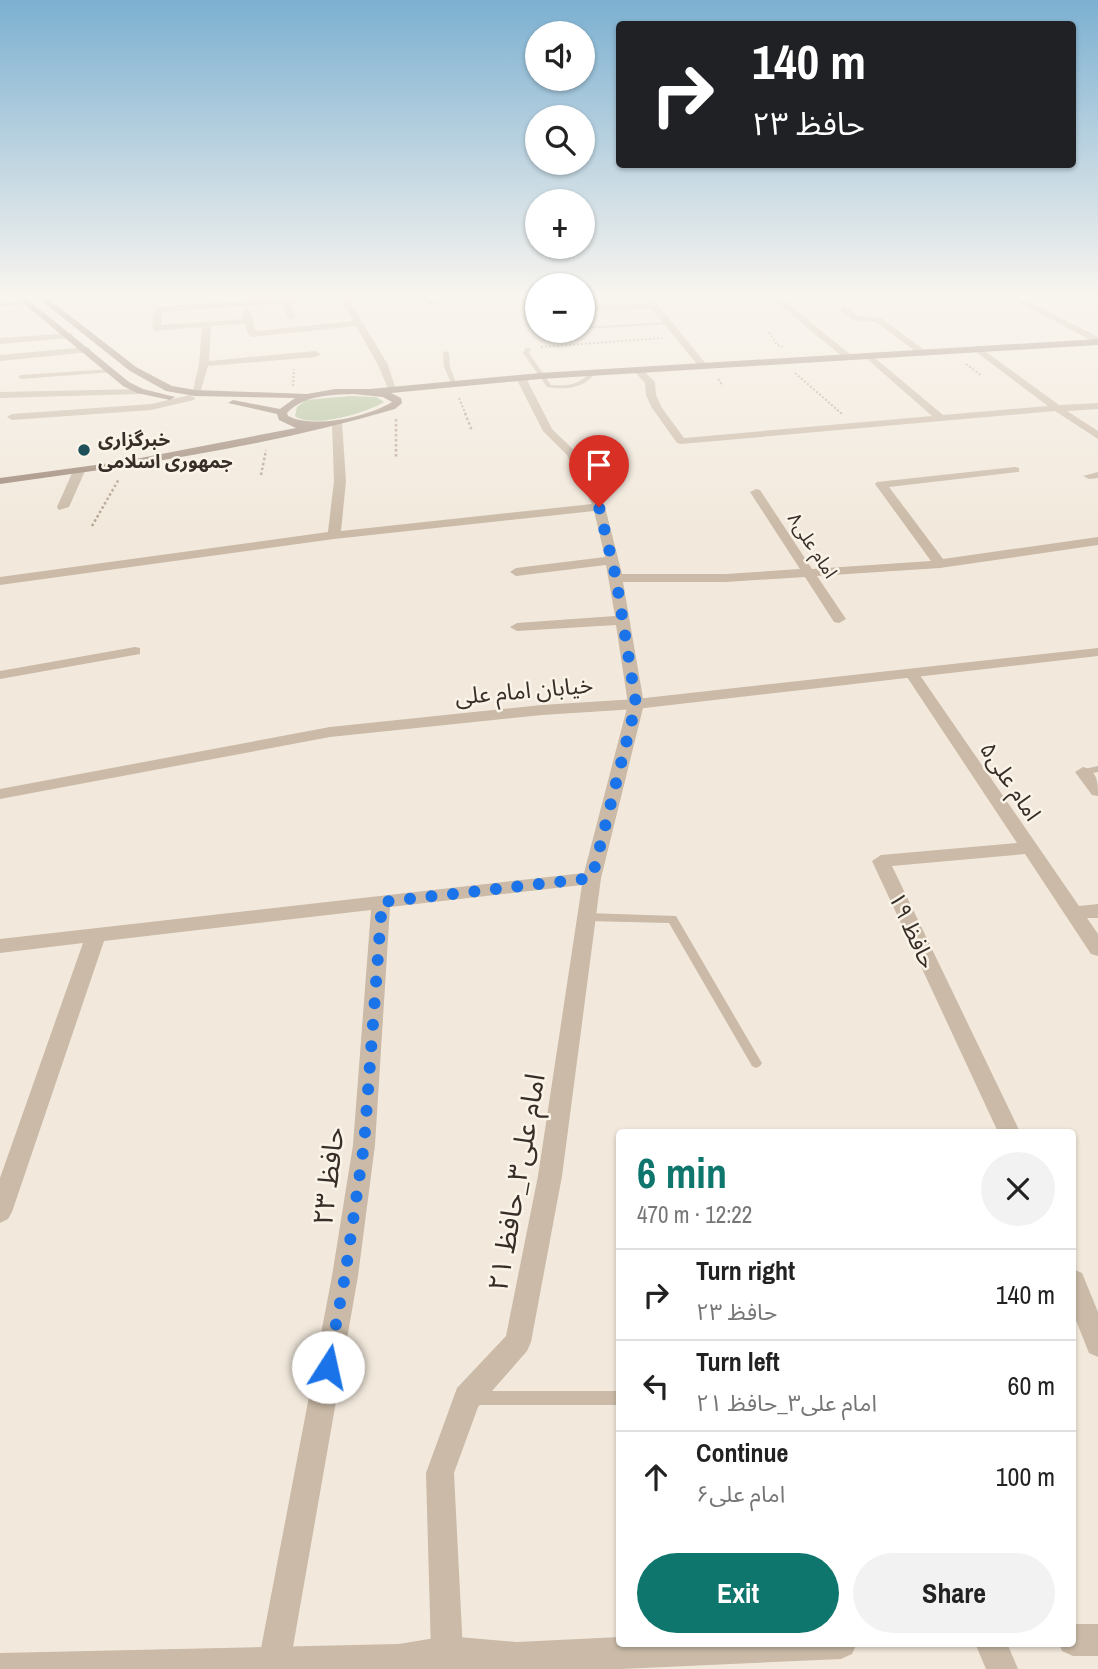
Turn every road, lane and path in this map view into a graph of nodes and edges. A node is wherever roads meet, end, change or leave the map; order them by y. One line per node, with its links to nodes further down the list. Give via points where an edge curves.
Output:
1 (98, 372): 15 (lane)
2 (112, 372): 18 (main road)
3 (137, 372): 24 (main road)
4 (201, 372): 24 (street)
5 (294, 372): 21 (path)
6 (384, 372): 19 (street)
7 (449, 372): 17 (lane)
8 (538, 372): 14 (lane)
9 (610, 372): 14 (main road)
10 (640, 372): 34 (street, via 650,382 657,408 681,441)
11 (793, 372): 34 (path)
12 (887, 372): 32 (street)
13 (1009, 372): 28 (street)
14 (540, 376): 16 (main road); 17 (main road)
15 (21, 377)
16 (523, 383): 17 (main road); 47 (street, via 548,431 572,453)
17 (456, 389): 25 (main road); 26 (main road); 35 (path)
18 (140, 391): 22 (street); 24 (main road)
19 (394, 391): 20 (main road); 25 (main road)
20 (368, 392): 23 (main road); 29 (main road, via 396,398 397,403)
21 (291, 394): 23 (main road); 24 (main road)
22 (0, 395)
23 (315, 395): 30 (main road, via 290,402)
24 (192, 396): 30 (main road); 31 (street, via 151,407)
25 (415, 397): 29 (main road)
26 (435, 397)
27 (1098, 406): 28 (street)
28 (1057, 408): 32 (street); 36 (street)
29 (383, 410): 33 (main road); 39 (path, via 397,421)
30 (282, 414): 33 (main road, via 297,425); 38 (main road)
31 (12, 416)
32 (939, 417): 34 (street)
33 (337, 423): 37 (main road); 49 (street, via 340,481)
34 (856, 426)
35 (472, 431)
36 (1098, 436)
37 (265, 437): 38 (main road); 43 (path)
38 (225, 446): 40 (main road)
39 (396, 457)
40 (125, 464): 42 (main road); 48 (path)
41 (1015, 470): 52 (street, via 881,484)
42 (79, 471): 44 (main road); 46 (street)
43 (261, 475)
44 (0, 481)
45 (755, 492): 54 (street, امام علی۸)
46 (63, 507)
47 (599, 507): 49 (street); 51 (street)
48 (92, 526)
49 (334, 535): 56 (street)
50 (1096, 544): 52 (street)
51 (612, 560): 53 (street); 55 (street)
52 (940, 564): 54 (street)
53 (516, 572)
54 (807, 573): 55 (street); 57 (street, امام علی۸)
55 (616, 578): 58 (street)
56 (0, 581)
57 (839, 619)
58 (623, 620): 59 (street); 64 (street)
59 (517, 627)
60 (135, 651): 63 (street)
61 (1098, 652): 62 (street, خیابان امام علی)
62 (912, 674): 64 (street, خیابان امام علی); 68 (street, امام علی۵)
63 (0, 675)
64 (636, 704): 67 (street, خیابان امام علی, via 542,709 330,733); 69 (street, امام علی۳_حافظ ۲۱)
65 (1090, 770): 66 (street)
66 (1098, 791)
67 (0, 794)
68 (1029, 848): 72 (street, امام علی۵); 78 (street, حافظ ۱۹, via 881,861)
69 (592, 878): 70 (street); 73 (street, امام علی۳_حافظ ۲۱)
70 (382, 902): 74 (street); 89 (street, حافظ ۲۳, via 364,1145)
71 (1098, 911): 72 (street)
72 (1072, 913): 76 (street, امام علی۵)
73 (587, 917): 77 (lane, via 672,919); 82 (street, امام علی۳_حافظ ۲۱, via 550,1176 518,1342)
74 (96, 935): 75 (street); 79 (street)
75 (0, 946)
76 (1098, 949)
77 (757, 1063)
78 (1008, 1129)
79 (0, 1212)
80 (1076, 1289): 81 (street)
81 (1098, 1344)
82 (467, 1398): 83 (lane); 88 (street, امام علی۳_حافظ ۲۱, via 440,1473)
83 (616, 1398)
84 (1076, 1640): 85 (street)
85 (1098, 1640)
86 (755, 1647): 88 (street, via 517,1658)
87 (994, 1647): 92 (street)
88 (447, 1652): 90 (street)
89 (274, 1664): 90 (street); 91 (street)
90 (400, 1665)
91 (0, 1669)
92 (1002, 1669)

